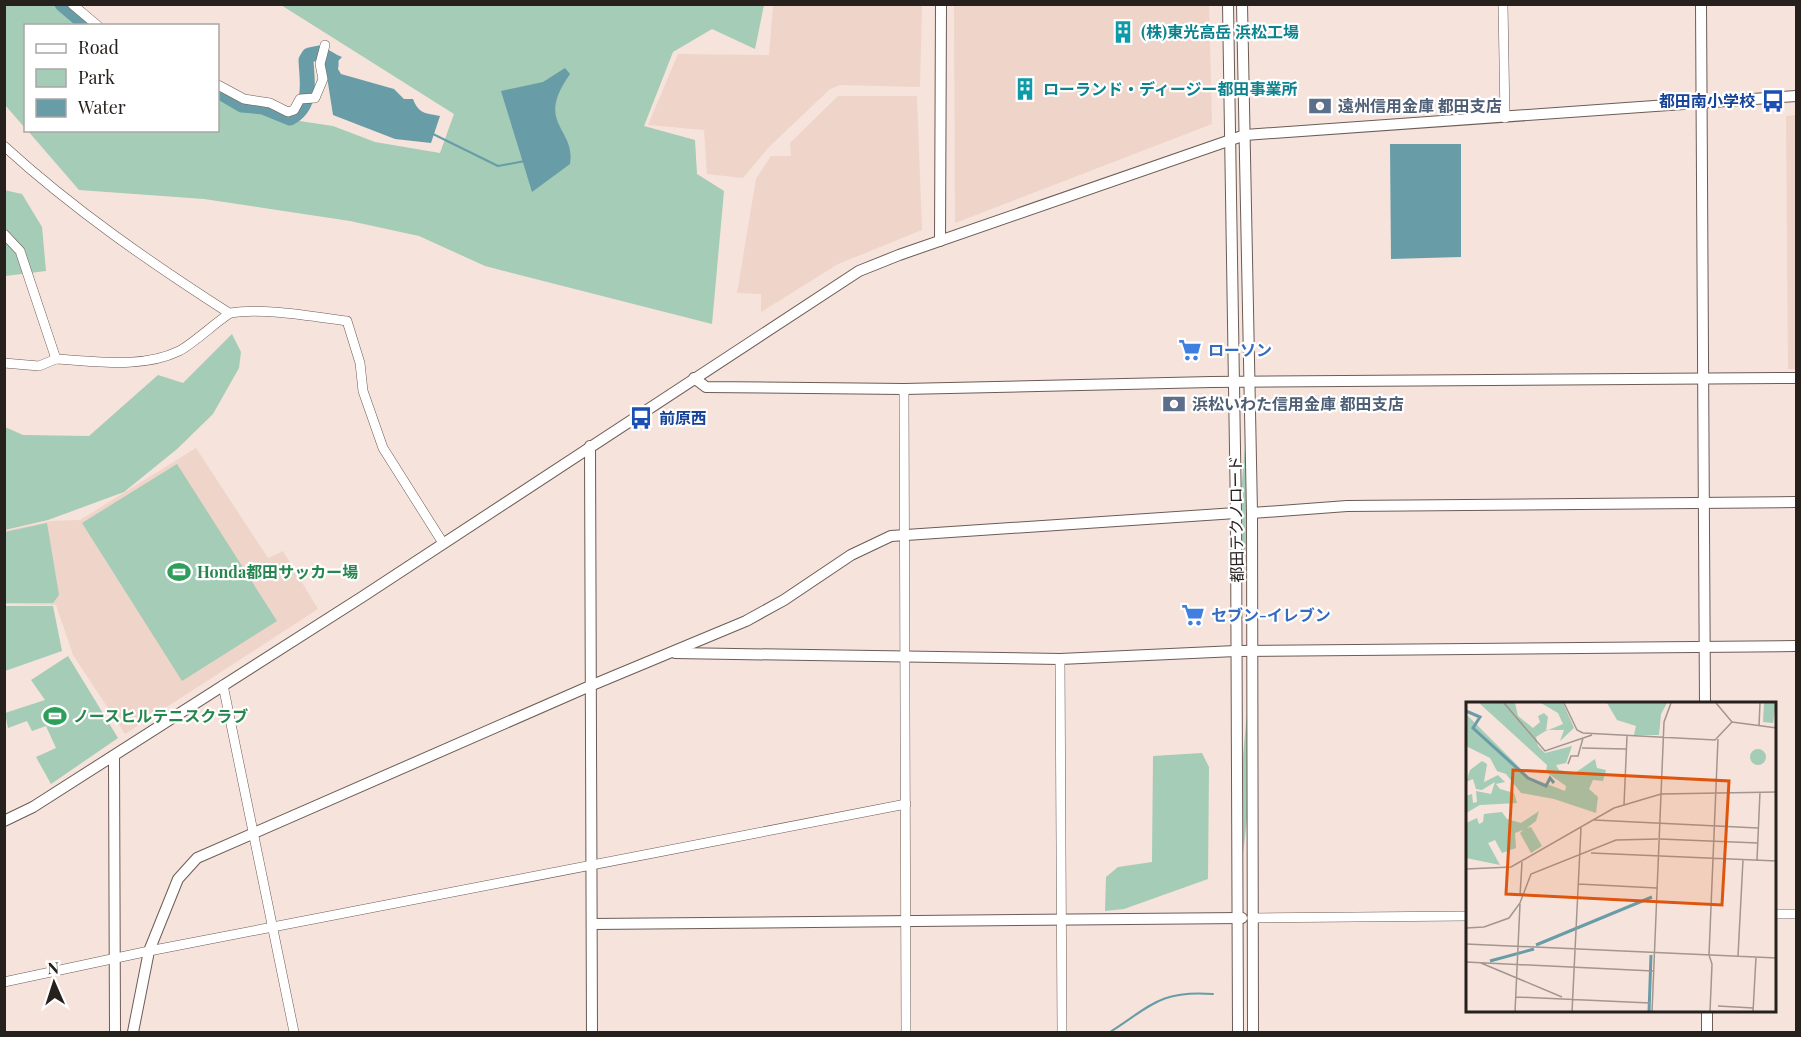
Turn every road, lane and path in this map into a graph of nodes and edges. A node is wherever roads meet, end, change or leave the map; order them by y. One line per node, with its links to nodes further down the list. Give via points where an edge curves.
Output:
1 (72, 4): 7 (street)
2 (941, 4): 17 (street)
3 (1228, 4): 14 (street, 都田テクノロード)
4 (1242, 4): 13 (street, 都田テクノロード)
5 (1503, 4): 12 (street)
6 (1701, 4): 11 (street)
7 (96, 24)
8 (325, 45): 9 (street, via 320,64 323,79 315,98 300,99 294,110 288,112 270,103 244,99)
9 (219, 86)
10 (1797, 96): 11 (street)
11 (1701, 102): 12 (street); 23 (street)
12 (1505, 118): 13 (street)
13 (1245, 135): 14 (street); 25 (street, 都田テクノロード)
14 (1231, 140): 17 (street); 24 (street, 都田テクノロード)
15 (4, 146): 18 (street, via 56,191)
16 (4, 234): 19 (street, via 20,250)
17 (940, 241): 21 (street, via 859,271)
18 (229, 313): 19 (street, via 179,351 147,360); 33 (street, via 260,312 346,321 360,363 363,391 383,448)
19 (56, 359): 20 (street, via 39,366)
20 (4, 363)
21 (694, 378): 26 (street, via 706,387); 27 (street)
22 (1797, 378): 23 (street)
23 (1703, 379): 25 (street); 29 (street)
24 (1234, 381): 25 (street); 26 (street); 30 (street, 都田テクノロード)
25 (1247, 381): 31 (street, 都田テクノロード)
26 (904, 389): 32 (street)
27 (590, 447): 33 (street); 42 (street)
28 (1797, 502): 29 (street)
29 (1704, 503): 31 (street, via 1347,506); 35 (street)
30 (1236, 513): 32 (street); 36 (street, 都田テクノロード)
31 (1252, 513): 37 (street, 都田テクノロード)
32 (904, 534): 38 (street, via 877,541 747,621); 39 (street)
33 (443, 543): 41 (street)
34 (1797, 646): 35 (street)
35 (1705, 647): 37 (street); 43 (street)
36 (1236, 651): 37 (street); 40 (street); 52 (street, 都田テクノロード)
37 (1252, 651): 53 (street, 都田テクノロード)
38 (672, 653): 39 (street); 42 (street)
39 (905, 657): 40 (street); 45 (street)
40 (1060, 659): 54 (street)
41 (223, 685): 44 (street); 47 (street)
42 (590, 686): 47 (street); 48 (street)
43 (1705, 702)
44 (114, 756): 46 (street); 59 (street)
45 (906, 804): 48 (street); 55 (street)
46 (4, 821)
47 (255, 832): 57 (street); 58 (street, via 197,858 178,879)
48 (591, 866): 56 (street); 57 (street)
49 (1777, 914): 50 (street)
50 (1797, 914)
51 (1466, 916): 53 (street)
52 (1237, 918): 53 (street); 54 (street); 68 (street, 都田テクノロード)
53 (1252, 918): 69 (street, 都田テクノロード)
54 (1062, 920): 55 (street); 67 (street)
55 (907, 921): 56 (street); 66 (street)
56 (592, 924): 65 (street)
57 (274, 927): 58 (street); 64 (street)
58 (149, 951): 59 (street); 63 (street)
59 (115, 959): 60 (street); 62 (street)
60 (4, 982)
61 (1707, 1013): 70 (street)
62 (115, 1032)
63 (133, 1032)
64 (294, 1032)
65 (592, 1032)
66 (906, 1032)
67 (1062, 1032)
68 (1238, 1032)
69 (1253, 1032)
70 (1707, 1032)

